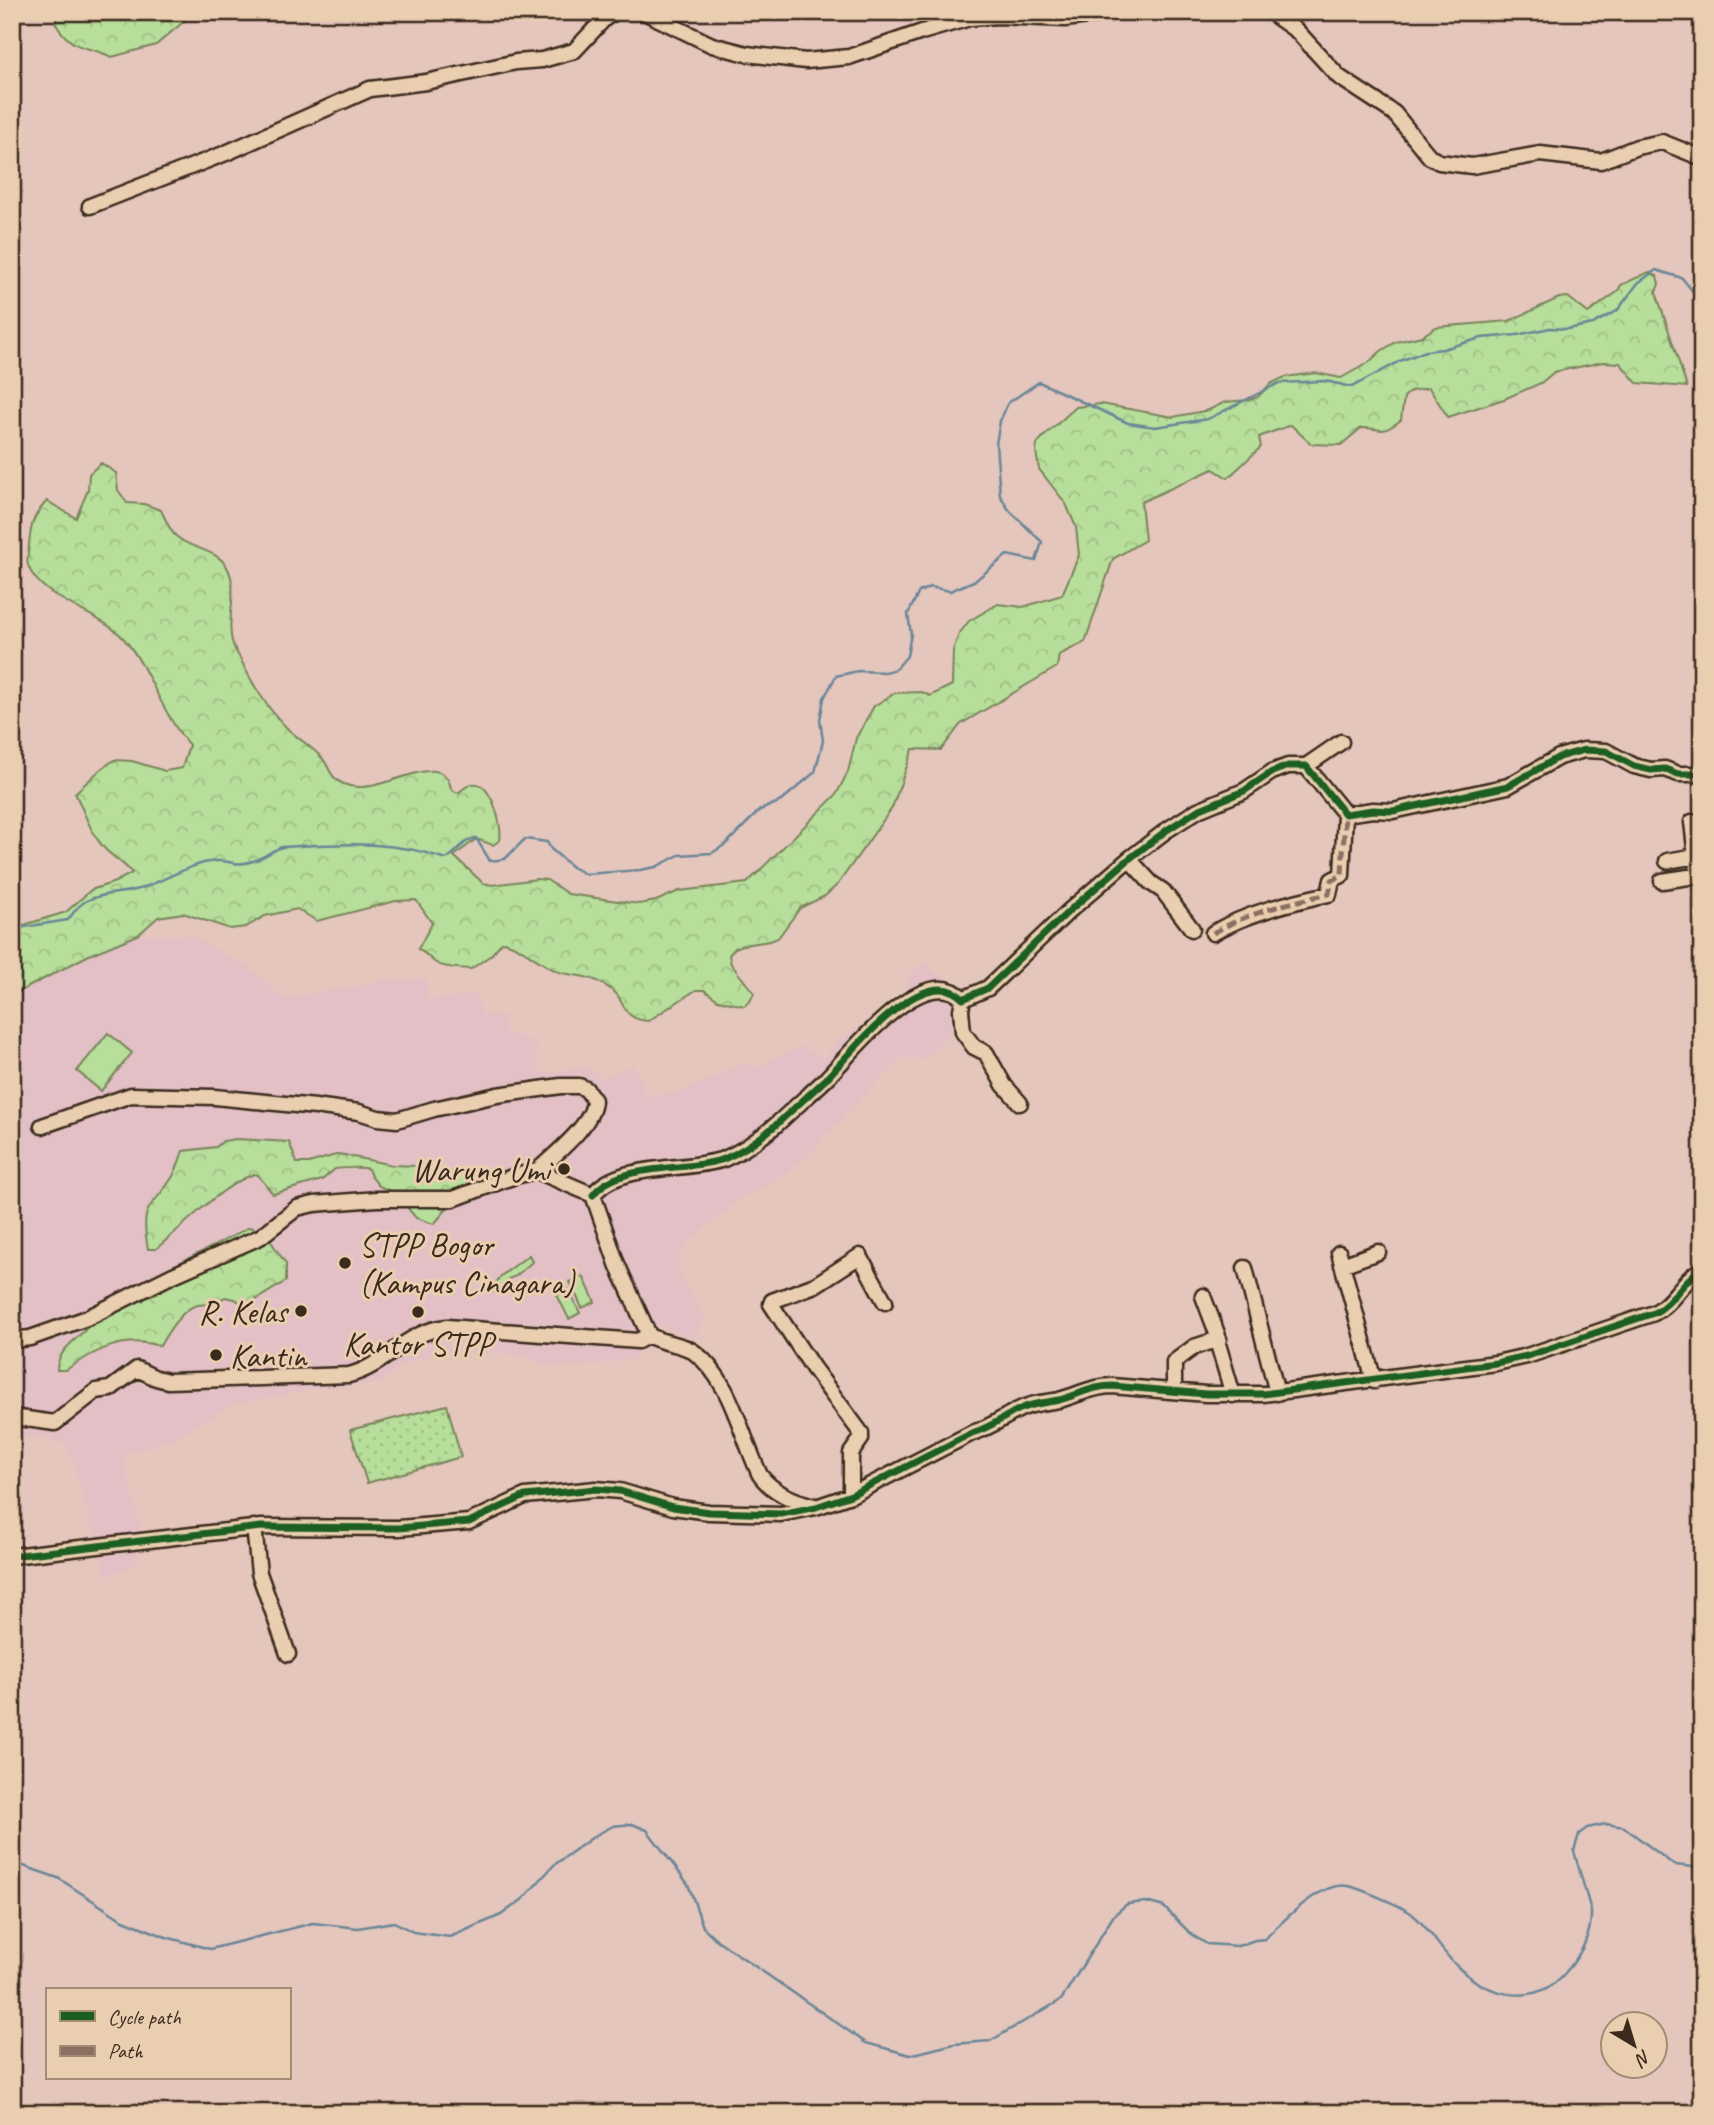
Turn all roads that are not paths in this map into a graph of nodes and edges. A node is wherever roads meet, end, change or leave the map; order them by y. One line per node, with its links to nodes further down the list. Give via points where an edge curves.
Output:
1 (615, 12): 6 (street, via 574,51 370,89 215,158)
2 (645, 12): 3 (street, via 712,45 806,61 849,57 970,18 1065,19)
3 (1117, 12)
4 (1270, 12): 5 (street, via 1297,31 1339,78 1394,113 1439,162 1468,167 1541,154 1601,161 1662,142)
5 (1702, 158)
6 (90, 206)
7 (1341, 742): 8 (street)
8 (1306, 766): 10 (street); 13 (street, via 1280,769 1244,791 1198,810)
9 (1702, 774): 10 (street, via 1651,770 1606,751 1584,750 1564,755 1508,786 1393,811)
10 (1345, 814): 18 (street, via 1342,875 1332,880 1329,894 1278,906)
11 (1692, 822): 12 (street)
12 (1696, 856): 14 (street); 15 (street)
13 (1129, 859): 17 (street, via 1163,891); 19 (street, via 988,988)
14 (1667, 862)
15 (1700, 875): 16 (street)
16 (1662, 881)
17 (1192, 929)
18 (1213, 933)
19 (963, 999): 20 (street, via 963,1032 986,1053); 23 (street, via 956,992 937,988 910,1001 867,1033 818,1086 744,1149 712,1162 621,1176 605,1182)
20 (1020, 1103)
21 (42, 1126): 22 (street, via 131,1096 215,1097 397,1120 434,1108 530,1090 586,1089 594,1100 592,1115)
22 (537, 1171): 23 (street); 31 (street, via 453,1199 377,1199 297,1208 260,1237 88,1318)
23 (593, 1195): 29 (street)
24 (1378, 1251): 32 (street, via 1340,1259)
25 (1245, 1268): 34 (street)
26 (1702, 1269): 32 (street, via 1666,1306 1641,1318 1527,1356)
27 (1203, 1296): 30 (street)
28 (885, 1302): 37 (street, via 860,1256 815,1285 771,1304 861,1433 851,1453)
29 (649, 1335): 36 (street, via 638,1341 431,1329 362,1372 349,1375 168,1381 141,1370 110,1389 96,1391 55,1423); 38 (street, via 686,1347 710,1367 766,1483)
30 (1219, 1339): 33 (street, via 1194,1347 1174,1362); 35 (street)
31 (12, 1340)
32 (1374, 1381): 34 (street)
33 (1174, 1391): 35 (street); 37 (street, via 1100,1386 1038,1402)
34 (1277, 1392): 35 (street)
35 (1233, 1395)
36 (12, 1417)
37 (851, 1495): 38 (street)
38 (816, 1507): 39 (street, via 767,1515 709,1512 596,1489 525,1496 469,1522 399,1528)
39 (254, 1527): 40 (street); 41 (street, via 259,1573)
40 (12, 1556)
41 (288, 1654)

